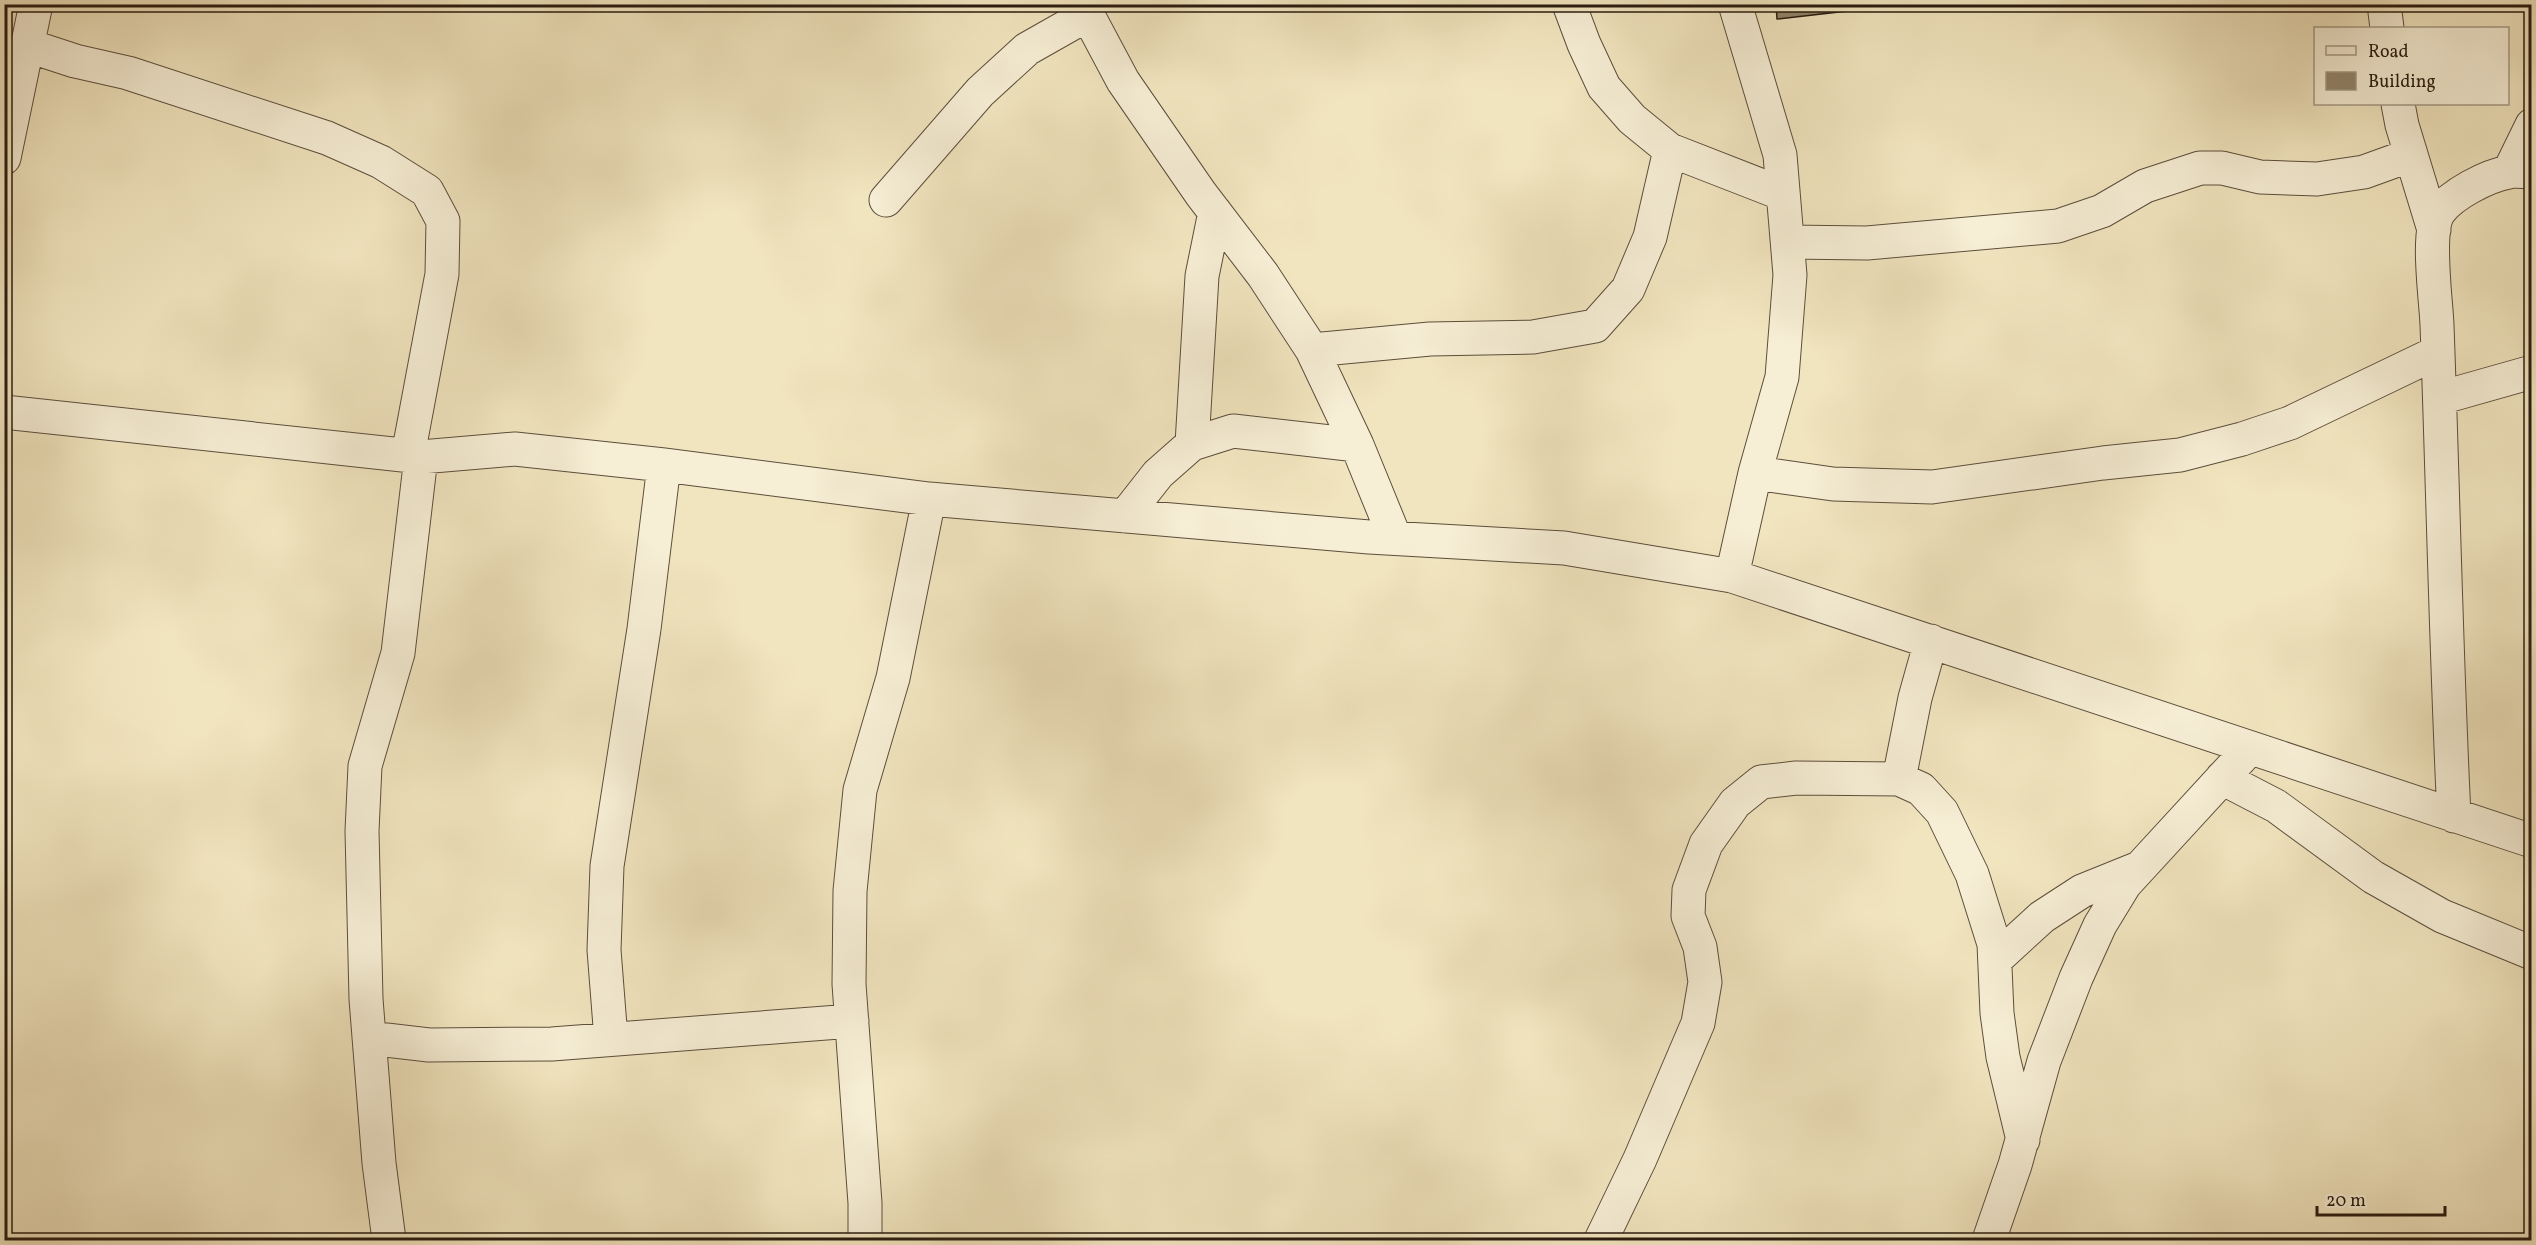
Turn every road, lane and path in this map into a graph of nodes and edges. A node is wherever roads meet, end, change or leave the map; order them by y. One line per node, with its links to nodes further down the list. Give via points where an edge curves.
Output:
1 (36, 4): 7 (street)
2 (1569, 4): 10 (street, via 1604,87 1632,119)
3 (1735, 4): 14 (street, via 1780,155)
4 (2384, 4): 6 (street)
5 (1084, 10): 15 (street, via 1027,49 980,92); 16 (street, via 1123,81)
6 (2387, 27)
7 (27, 45): 12 (street); 26 (street, via 128,73 327,138 381,162 427,191 442,221 442,274)
8 (2398, 105): 11 (street)
9 (2532, 125): 13 (street)
10 (1670, 150): 14 (street); 19 (street, via 1650,237 1628,289 1594,326 1533,337 1430,339)
11 (2411, 155): 17 (street); 18 (street, via 2364,172 2317,179 2260,177 2222,168 2200,168 2145,186 2102,211 2058,226 1867,243)
12 (4, 158)
13 (2520, 172): 17 (street, via 2463,191 2439,213)
14 (1783, 195): 18 (street)
15 (886, 200)
16 (1215, 212): 19 (street, via 1263,275); 24 (street, via 1202,276)
17 (2434, 230): 20 (street, via 2431,241)
18 (1788, 242): 28 (street, via 1790,275 1782,377)
19 (1312, 350): 25 (street)
20 (2438, 352): 22 (street); 28 (street, via 2290,423 2180,455 1932,487 1833,484)
21 (2532, 372): 22 (street)
22 (2440, 398): 37 (street)
23 (4, 412): 26 (street)
24 (1192, 444): 25 (street, via 1233,431); 30 (street, via 1158,474)
25 (1357, 445): 31 (street)
26 (415, 456): 27 (street, via 515,449); 43 (street, via 398,653 365,766 362,831)
27 (664, 465): 29 (street); 44 (street, via 644,629 607,866 604,950)
28 (1755, 473): 32 (street)
29 (929, 499): 30 (street); 42 (street, via 893,678 860,790 850,891)
30 (1125, 516): 31 (street)
31 (1395, 538): 32 (street, via 1564,548)
32 (1732, 576): 33 (street)
33 (1931, 641): 34 (street); 36 (street)
34 (2250, 748): 35 (street); 37 (street)
35 (2223, 778): 39 (street); 40 (street, via 2276,806 2383,882 2442,916)
36 (1899, 779): 41 (street, via 1921,789 1942,812 1961,847 1981,897); 48 (street, via 1796,778 1761,782 1736,803 1706,844 1689,890 1688,908 1705,982 1698,1023)
37 (2454, 816): 38 (street)
38 (2532, 841)
39 (2139, 868): 41 (street, via 2082,891 2042,917); 45 (street, via 2100,924 2076,978 2044,1062)
40 (2532, 952)
41 (1995, 960): 45 (street, via 2003,1057)
42 (852, 1021): 44 (street); 47 (street)
43 (369, 1038): 44 (street, via 429,1045 552,1044); 46 (street)
44 (611, 1039)
45 (2022, 1140): 49 (street)
46 (389, 1240)
47 (865, 1240)
48 (1601, 1240)
49 (1989, 1240)

